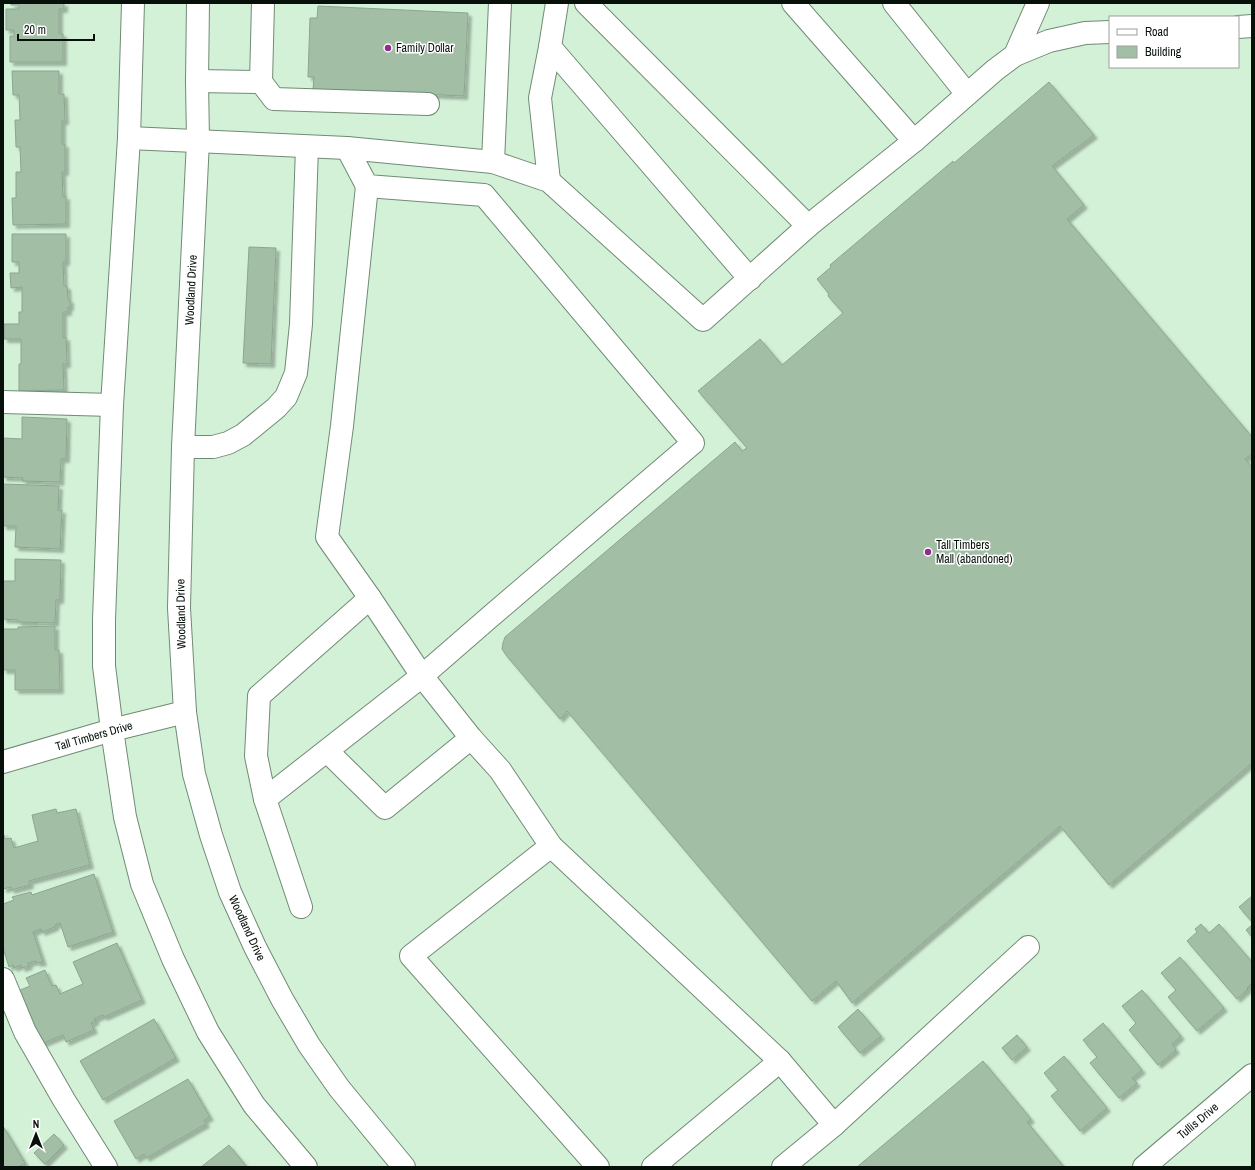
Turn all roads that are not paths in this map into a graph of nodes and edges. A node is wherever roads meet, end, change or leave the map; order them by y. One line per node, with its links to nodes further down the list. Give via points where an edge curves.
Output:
1 (133, 3): 19 (street)
2 (198, 3): 15 (street, Woodland Drive)
3 (262, 3): 16 (street)
4 (500, 3): 24 (street)
5 (557, 3): 13 (street)
6 (586, 3): 27 (street)
7 (793, 3): 21 (street)
8 (894, 3): 17 (street)
9 (1038, 3): 14 (street)
10 (1252, 26): 11 (street)
11 (1239, 27)
12 (1109, 32): 14 (street, via 1085,33 1049,41)
13 (550, 46): 25 (street, via 540,98); 28 (street)
14 (1014, 54): 17 (street)
15 (197, 81): 16 (street); 20 (street, Woodland Drive)
16 (261, 82): 18 (street, via 274,99)
17 (967, 94): 21 (street)
18 (428, 104)
19 (129, 138): 20 (street); 30 (street)
20 (198, 141): 22 (street); 31 (street, Woodland Drive)
21 (914, 141): 27 (street)
22 (307, 147): 23 (street); 31 (street, via 301,324 296,373 286,397 243,435 213,447)
23 (347, 148): 24 (street); 26 (street)
24 (493, 162): 25 (street)
25 (549, 181): 28 (street, via 703,320)
26 (367, 186): 32 (street, via 342,426 327,537); 33 (street, via 484,195 694,443)
27 (808, 226): 28 (street)
28 (750, 279)
29 (3, 402): 30 (street)
30 (112, 405): 35 (street, via 104,620 104,666)
31 (183, 447): 34 (street, Woodland Drive, via 179,608)
32 (370, 598): 33 (street); 39 (street, via 259,696 256,756)
33 (422, 676): 36 (street); 37 (street)
34 (184, 712): 35 (street, Tall Timbers Drive); 49 (street, Woodland Drive, via 194,774 211,835 230,892 255,947 309,1045 339,1088)
35 (112, 730): 38 (street, Tall Timbers Drive); 48 (street, via 125,817 142,884 174,959 208,1032 254,1105)
36 (471, 738): 37 (street, via 385,808); 40 (street, via 500,770)
37 (327, 751): 39 (street)
38 (3, 762)
39 (265, 799): 41 (street)
40 (551, 846): 44 (street); 50 (street, via 411,956)
41 (301, 907)
42 (1028, 947): 46 (street)
43 (3, 979): 47 (street, via 25,1032)
44 (780, 1061): 46 (street); 51 (street)
45 (1252, 1075): 53 (street, Tullis Drive)
46 (834, 1125): 52 (street)
47 (106, 1167)
48 (306, 1167)
49 (404, 1167)
50 (598, 1167)
51 (653, 1167)
52 (783, 1167)
53 (1144, 1167)

